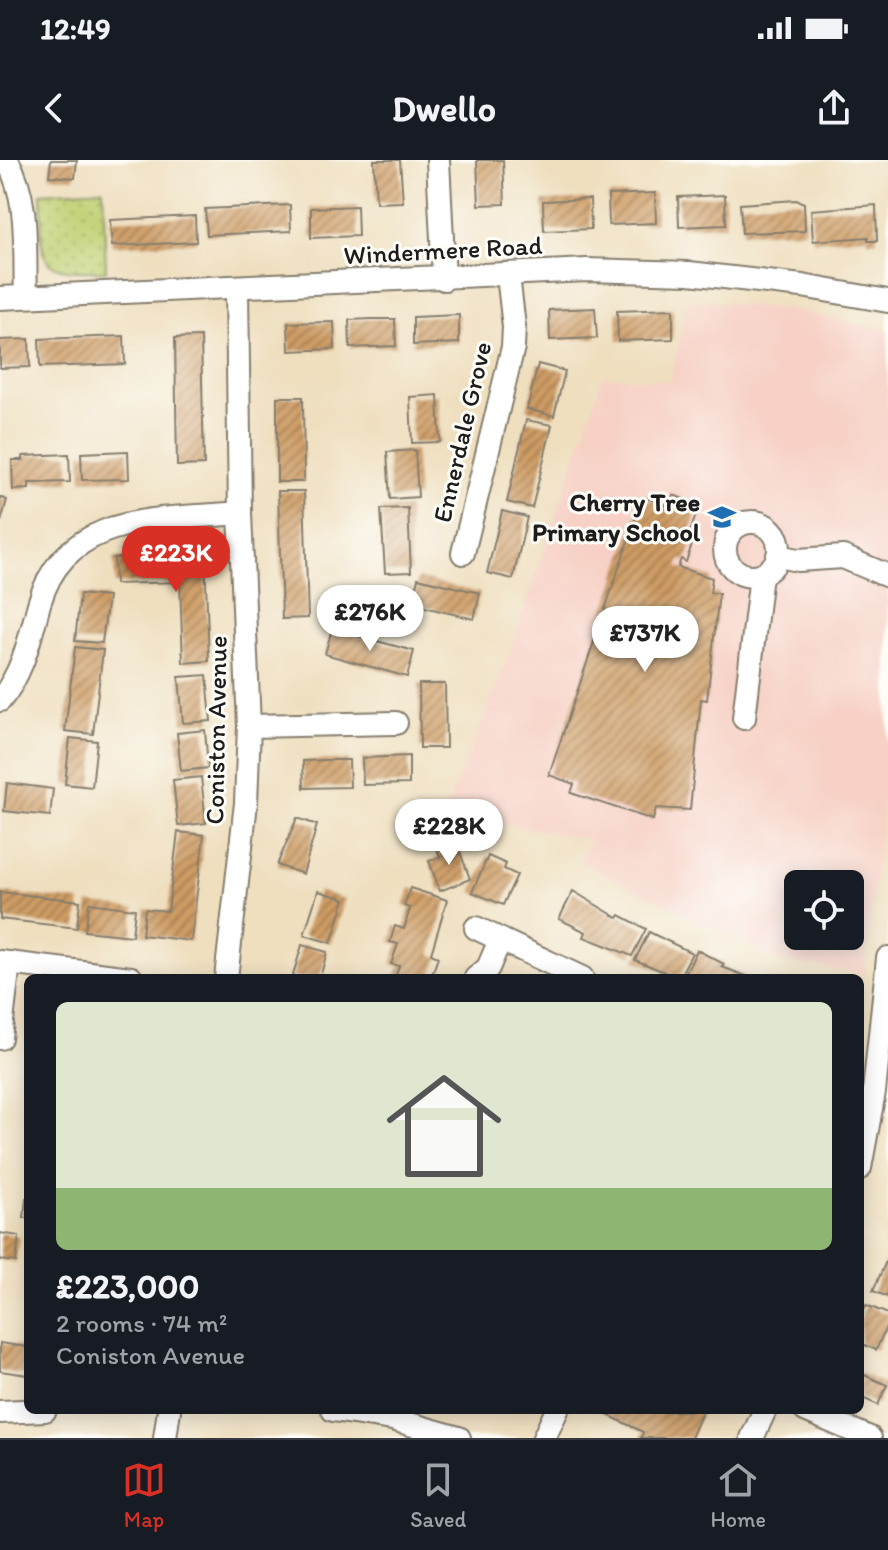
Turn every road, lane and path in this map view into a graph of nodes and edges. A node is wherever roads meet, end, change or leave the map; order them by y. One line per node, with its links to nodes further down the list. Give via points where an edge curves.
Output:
1 (7, 160): 6 (street, via 23,209)
2 (438, 160): 4 (street)
3 (508, 275): 4 (street, Windermere Road); 8 (street, Windermere Road, via 587,270 689,273); 10 (street, Ennerdale Grove, via 513,347)
4 (444, 279): 5 (street, Windermere Road)
5 (237, 289): 6 (street, Windermere Road); 9 (street, Coniston Avenue)
6 (26, 295): 7 (street, Windermere Road)
7 (0, 298)
8 (888, 301)
9 (240, 513): 14 (street, via 118,525 71,549 53,570 23,662); 17 (street, Coniston Avenue)
10 (463, 553)
11 (778, 556): 12 (street); 12 (street, via 776,538 764,525 746,523 731,533 725,549 730,565 744,575); 13 (street, via 843,557)
12 (761, 575): 15 (street)
13 (888, 576)
14 (0, 700)
15 (744, 718)
16 (396, 723): 17 (street)
17 (249, 726): 25 (street, Coniston Avenue)
18 (476, 928): 19 (street)
19 (500, 940): 23 (street); 26 (street)
20 (888, 958): 22 (street)
21 (5, 962): 24 (street); 27 (street)
22 (888, 966): 28 (street)
23 (482, 973)
24 (100, 974)
25 (226, 974)
26 (573, 974)
27 (0, 1038)
28 (864, 1146)
29 (24, 1411): 30 (street)
30 (0, 1412)
31 (168, 1414): 37 (street)
32 (555, 1414): 38 (street)
33 (763, 1414): 39 (street)
34 (814, 1414): 40 (street)
35 (394, 1415): 36 (street)
36 (455, 1437)
37 (165, 1438)
38 (544, 1438)
39 (752, 1438)
40 (870, 1438)

